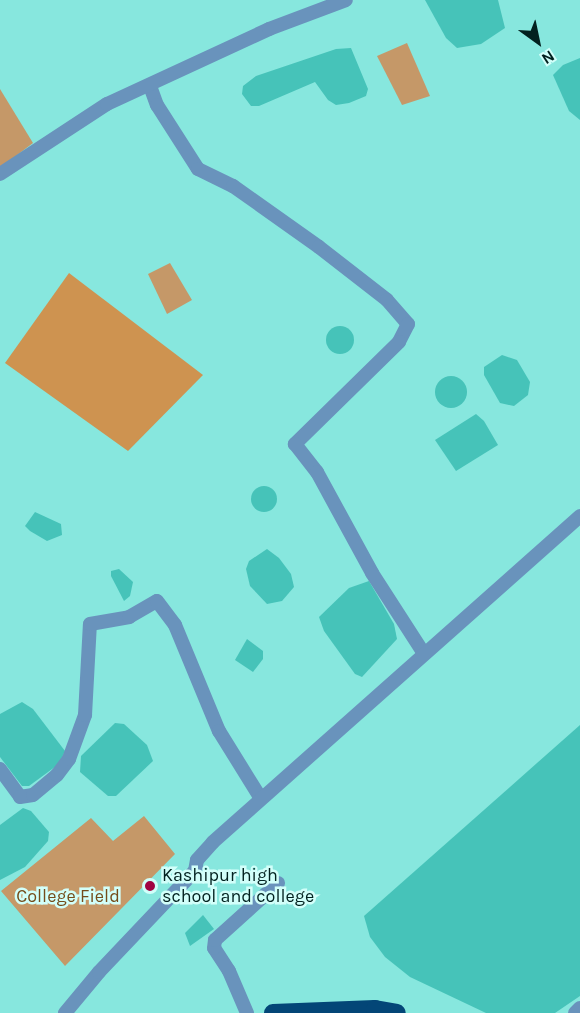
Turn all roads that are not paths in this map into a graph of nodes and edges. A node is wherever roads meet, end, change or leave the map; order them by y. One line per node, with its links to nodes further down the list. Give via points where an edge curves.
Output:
1 (346, 0): 2 (street, via 269,29)
2 (150, 87): 3 (street, via 107,104); 5 (street, via 157,105 198,169 233,186 319,247 387,300 408,324 399,342 295,444 317,472 372,573)
3 (0, 174)
4 (580, 516): 5 (street)
5 (423, 652): 7 (street)
6 (0, 769): 7 (street, via 20,797 33,795 57,775 69,759 85,715 90,624 129,617 157,601 175,625 219,731)
7 (260, 797): 10 (street, via 213,842 197,860 195,871)
8 (278, 883): 11 (street, via 215,940 214,948)
9 (580, 1008): 14 (street)
10 (65, 1013)
11 (247, 1013)
12 (273, 1013): 13 (highway, via 375,1009)
13 (397, 1013)
14 (575, 1013)

